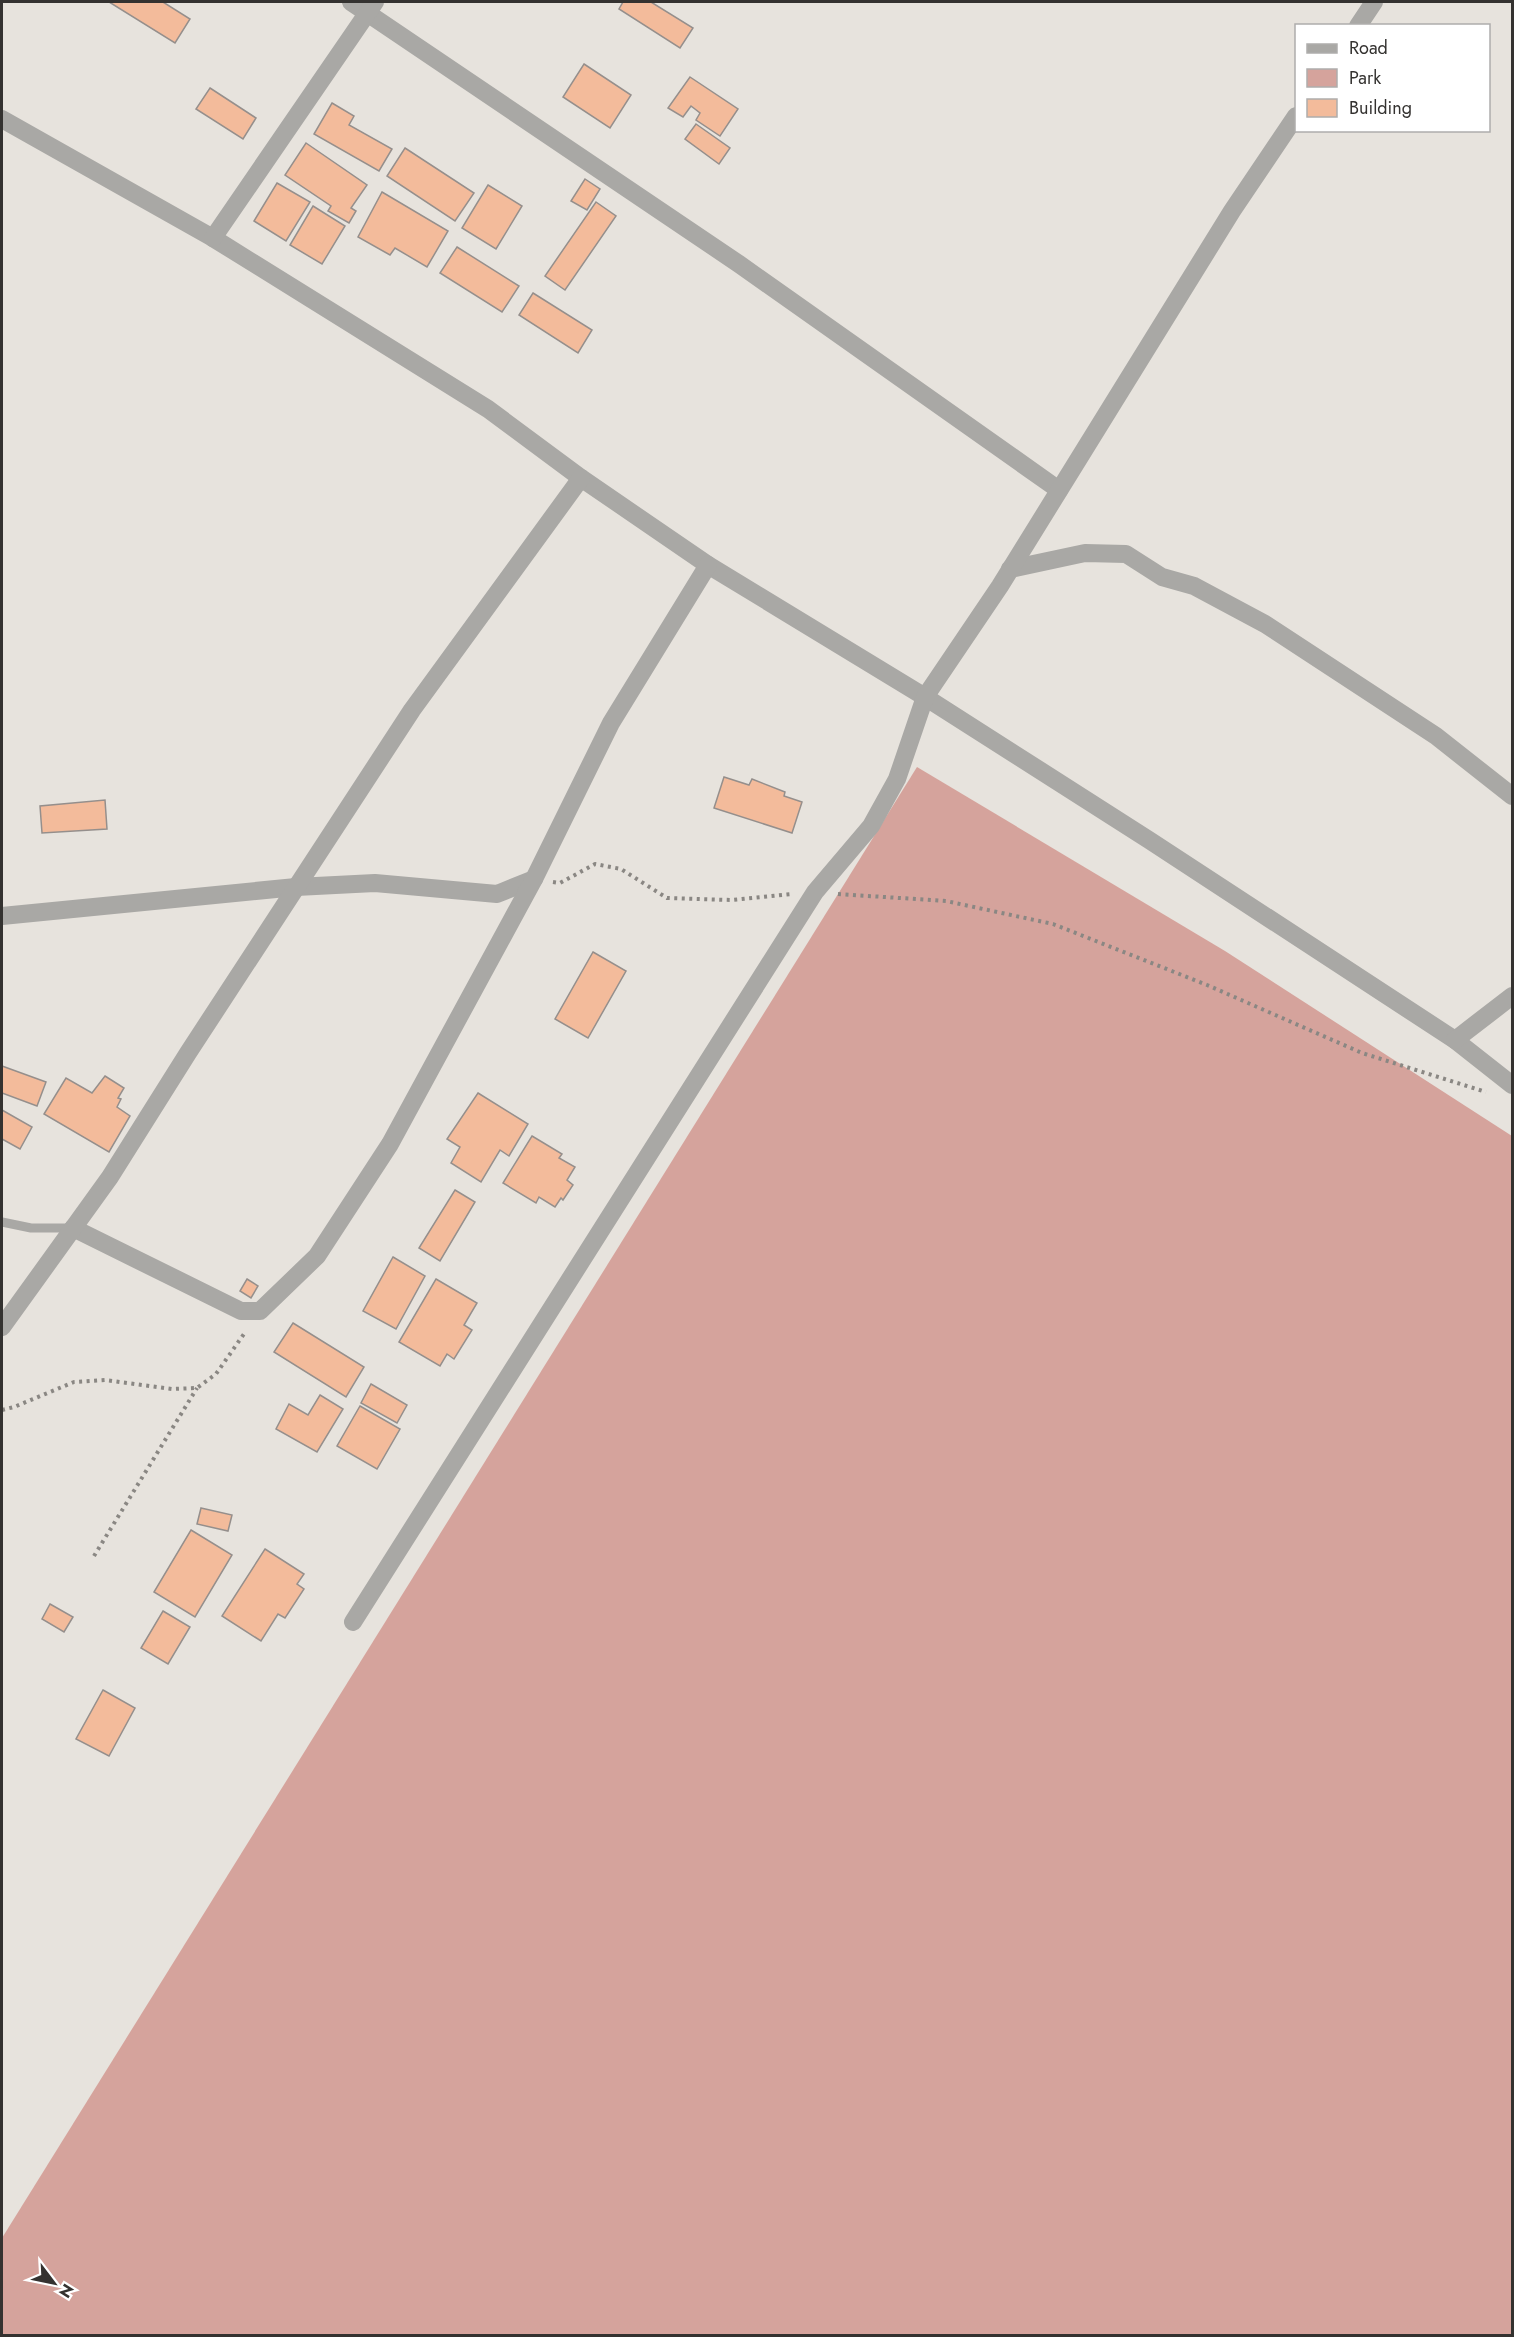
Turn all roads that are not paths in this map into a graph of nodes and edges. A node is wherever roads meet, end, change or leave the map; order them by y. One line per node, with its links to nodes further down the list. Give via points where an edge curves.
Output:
1 (351, 2): 3 (street)
2 (1374, 2): 4 (street)
3 (372, 7): 7 (street); 9 (street)
4 (1359, 24)
5 (1295, 117): 9 (street, via 1232,211)
6 (2, 119): 7 (street)
7 (213, 238): 8 (street, via 488,409)
8 (581, 478): 10 (street); 15 (street, via 412,710)
9 (1059, 490): 11 (street)
10 (708, 565): 12 (street); 14 (street, via 611,723)
11 (1011, 569): 12 (street); 13 (street, via 1085,553 1126,554 1162,577 1194,586 1265,624 1436,736)
12 (925, 697): 18 (street); 23 (street, via 897,779 871,826 815,892)
13 (1512, 796)
14 (534, 879): 15 (street, via 497,894 375,883); 21 (street, via 390,1144 317,1256 260,1311 241,1311)
15 (296, 887): 16 (street); 21 (street, via 110,1177)
16 (2, 916)
17 (1512, 996): 18 (street)
18 (1455, 1040): 19 (street)
19 (1512, 1085)
20 (2, 1222): 21 (lane, via 31,1228)
21 (73, 1228): 22 (street)
22 (2, 1327)
23 (353, 1622)

